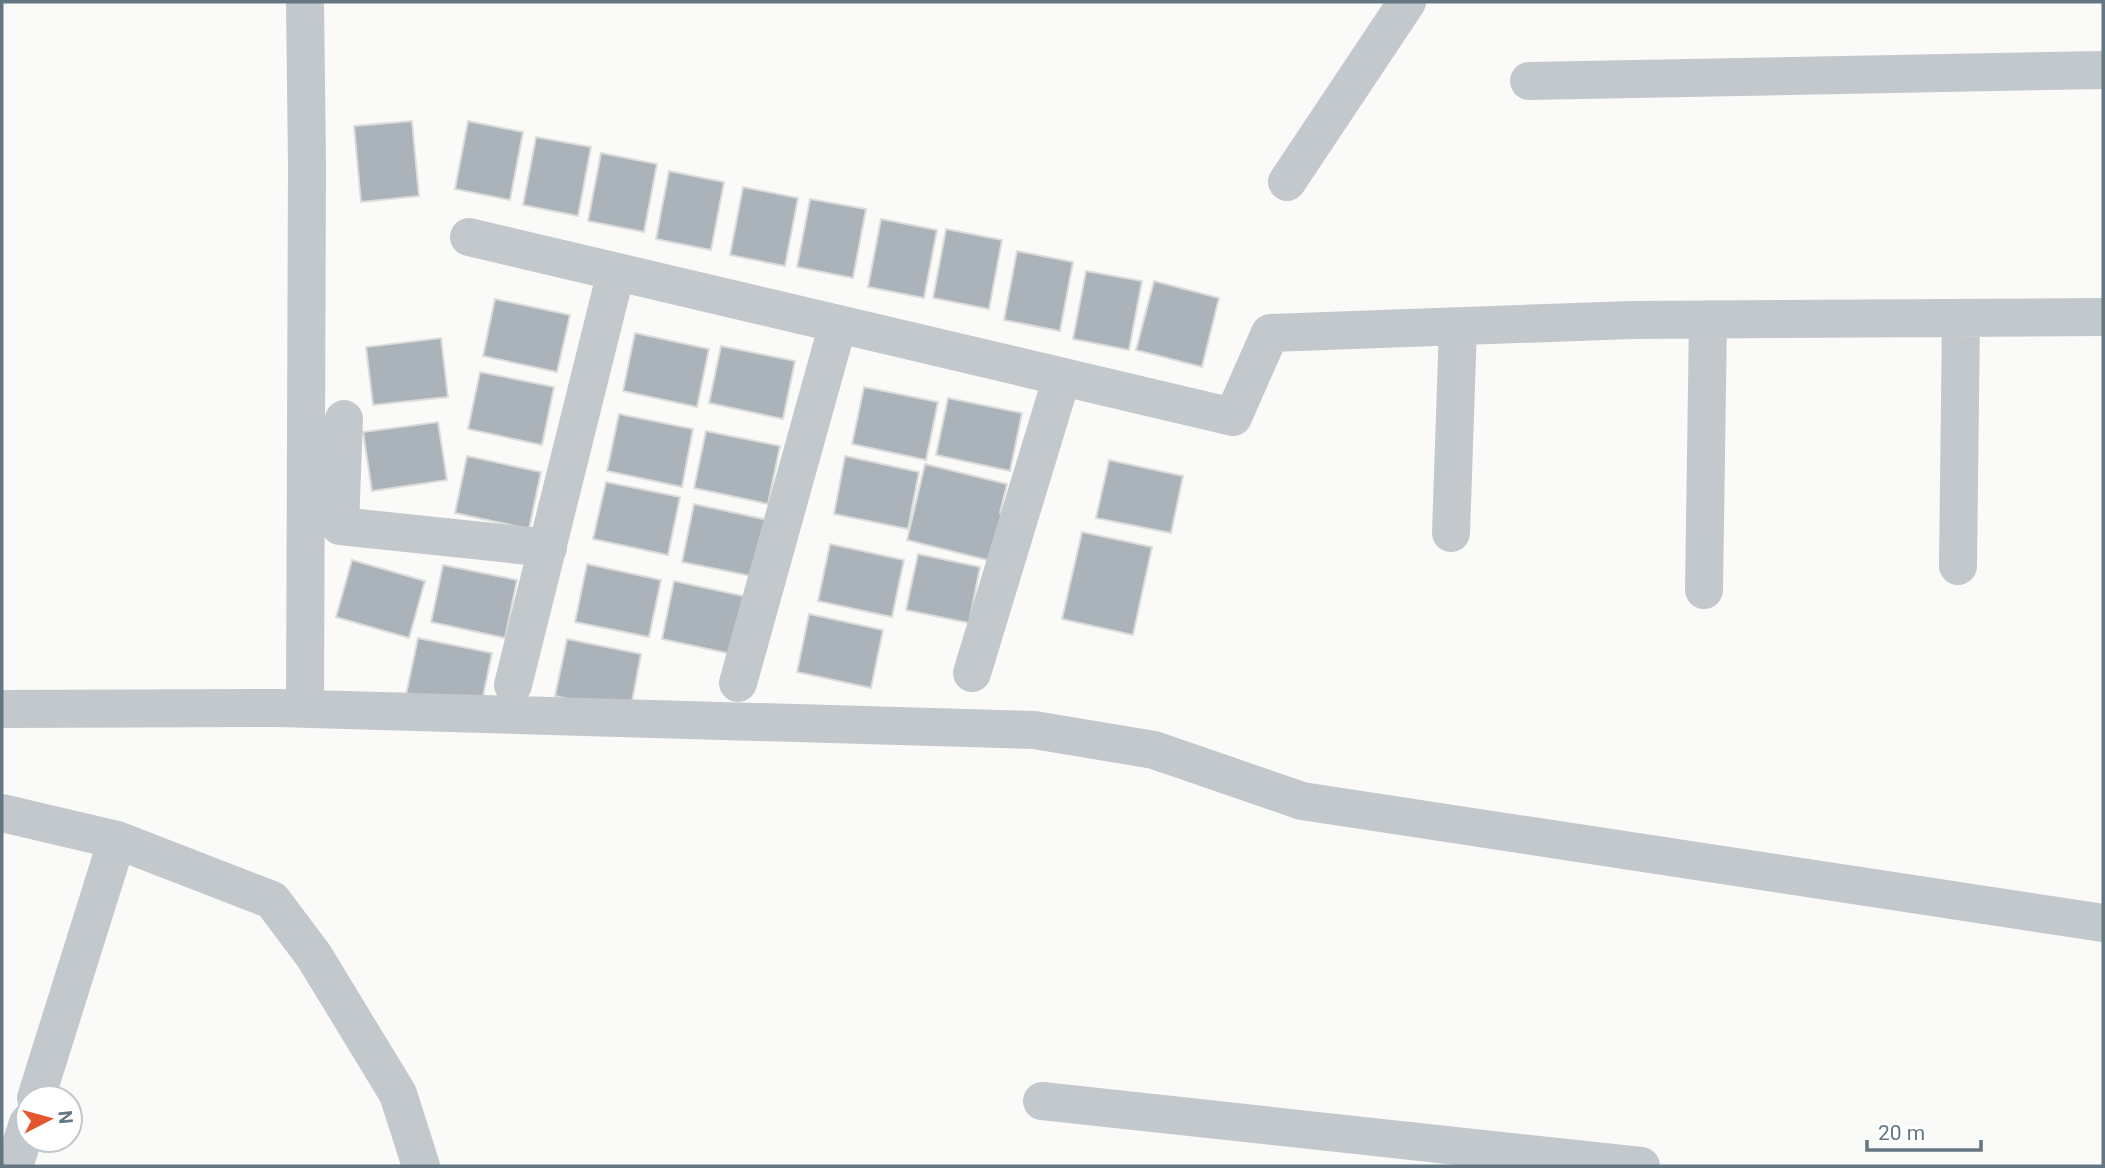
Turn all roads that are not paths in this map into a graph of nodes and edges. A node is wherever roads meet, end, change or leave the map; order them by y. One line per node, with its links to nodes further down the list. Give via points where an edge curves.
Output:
1 (305, 2): 23 (street)
2 (1407, 2): 5 (street)
3 (2103, 70): 4 (street)
4 (1529, 81)
5 (1287, 182)
6 (469, 237): 7 (street)
7 (617, 272): 11 (street); 16 (street)
8 (2103, 317): 9 (street)
9 (1961, 318): 10 (street); 17 (street)
10 (1708, 320): 12 (street); 18 (street)
11 (838, 324): 13 (street); 20 (street)
12 (1458, 327): 13 (street, via 1270,333 1233,418); 15 (street)
13 (1062, 377): 19 (street)
14 (344, 419): 16 (street, via 340,526)
15 (1451, 533)
16 (548, 548): 21 (street)
17 (1958, 566)
18 (1704, 590)
19 (972, 673)
20 (738, 683)
21 (513, 685)
22 (2, 709): 23 (street)
23 (305, 709): 26 (street, via 1034,730 1154,750 1302,801)
24 (3, 818): 25 (street)
25 (117, 840): 27 (street); 29 (street, via 272,900 314,956 398,1094)
26 (2103, 923)
27 (40, 1084)
28 (1042, 1101): 30 (street)
29 (421, 1166)
30 (1641, 1166)

